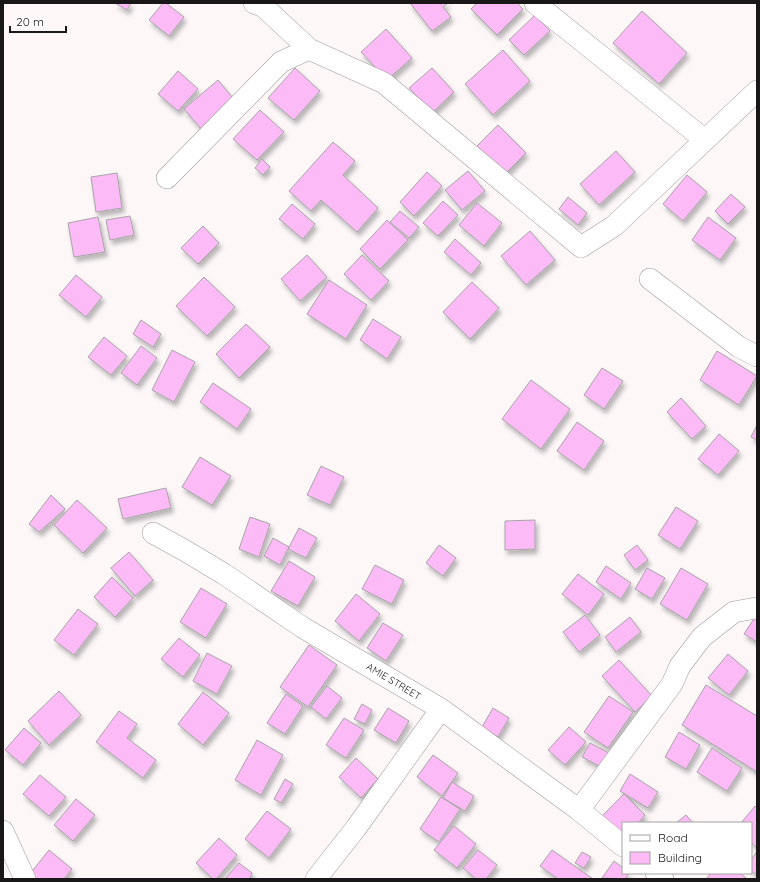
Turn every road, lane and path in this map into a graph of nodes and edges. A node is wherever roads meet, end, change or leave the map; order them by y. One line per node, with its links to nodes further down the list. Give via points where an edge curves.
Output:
1 (254, 3): 3 (street, via 264,7)
2 (535, 3): 5 (street)
3 (309, 49): 5 (street, via 384,83 581,248 614,226); 6 (street, via 281,62)
4 (757, 91): 5 (street)
5 (705, 140)
6 (168, 178)
7 (650, 279): 8 (street, via 739,347)
8 (757, 356)
9 (154, 533): 11 (street, AMIE STREET, via 224,574 302,627)
10 (756, 608): 12 (street, via 734,612 702,637 680,666 672,684)
11 (440, 709): 12 (street, AMIE STREET); 16 (street, via 356,828)
12 (579, 810): 14 (street, AMIE STREET)
13 (3, 831): 15 (street)
14 (622, 845)
15 (25, 879)
16 (316, 879)

